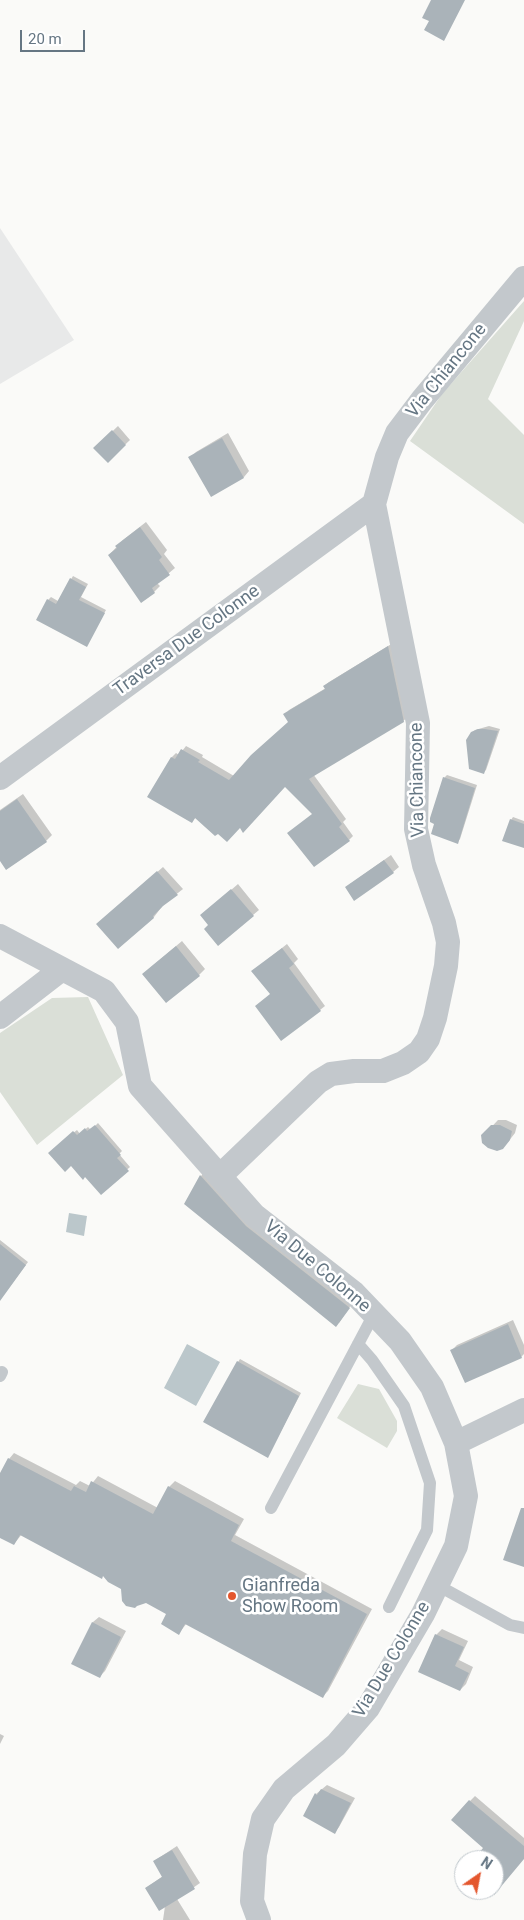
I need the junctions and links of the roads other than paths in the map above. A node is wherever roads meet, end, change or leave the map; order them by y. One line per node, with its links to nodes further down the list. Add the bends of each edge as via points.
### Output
1 (524, 278): 2 (street, Via Chiancone, via 397,433)
2 (374, 504): 3 (street, Traversa Due Colonne); 7 (street, Via Chiancone, via 418,722 416,829 448,942 435,1018 428,1039 419,1052 383,1071 332,1074 318,1082)
3 (0, 778)
4 (0, 936): 5 (street, Via Due Colonne)
5 (62, 968): 6 (street); 7 (street, Via Due Colonne, via 104,991 127,1022 140,1086)
6 (0, 1017)
7 (220, 1176): 8 (street, Via Due Colonne, via 254,1215 354,1293)
8 (374, 1314): 9 (lane); 11 (street, Via Due Colonne, via 400,1341 432,1387)
9 (358, 1344): 12 (lane); 14 (lane, via 404,1406 430,1483 427,1530)
10 (524, 1410): 11 (street)
11 (456, 1443): 13 (street, Via Due Colonne, via 466,1496 456,1546)
12 (271, 1508)
13 (437, 1585): 15 (lane, via 510,1625); 16 (street, Via Due Colonne, via 368,1708 336,1745 284,1789 263,1818 255,1854 252,1901)
14 (389, 1607)
15 (524, 1628)
16 (259, 1920)

